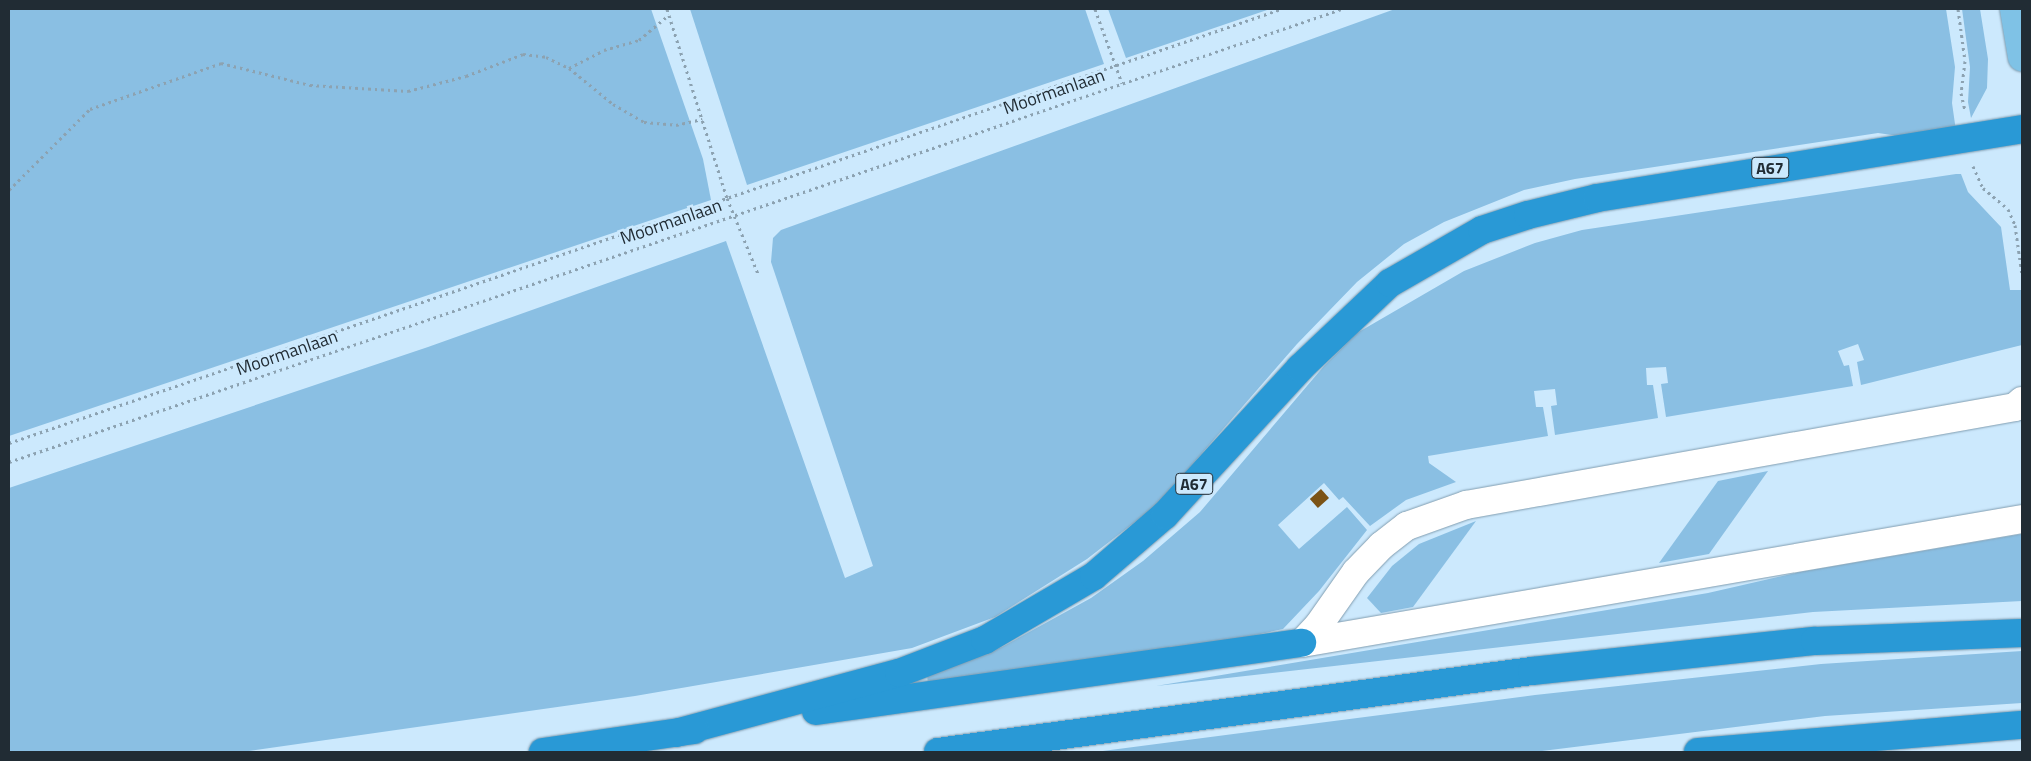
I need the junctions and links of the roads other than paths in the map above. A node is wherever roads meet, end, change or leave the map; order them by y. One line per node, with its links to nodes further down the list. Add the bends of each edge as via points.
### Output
1 (2014, 9): 2 (main road)
2 (2022, 57)
3 (2022, 129): 9 (highway, A67, via 1597,198 1482,230 1390,283 1300,368 1164,515 1094,576 985,640 899,673)
4 (2022, 401): 7 (lane, via 2015,407 1466,504 1407,526 1381,546 1356,572)
5 (2022, 519): 7 (lane, A67)
6 (2022, 633): 11 (highway, via 1815,641 1532,670)
7 (1302, 643): 9 (highway, A67, via 919,695)
8 (2022, 725): 12 (highway)
9 (676, 733): 10 (highway, A67)
10 (543, 752)
11 (938, 752)
12 (1698, 752)

